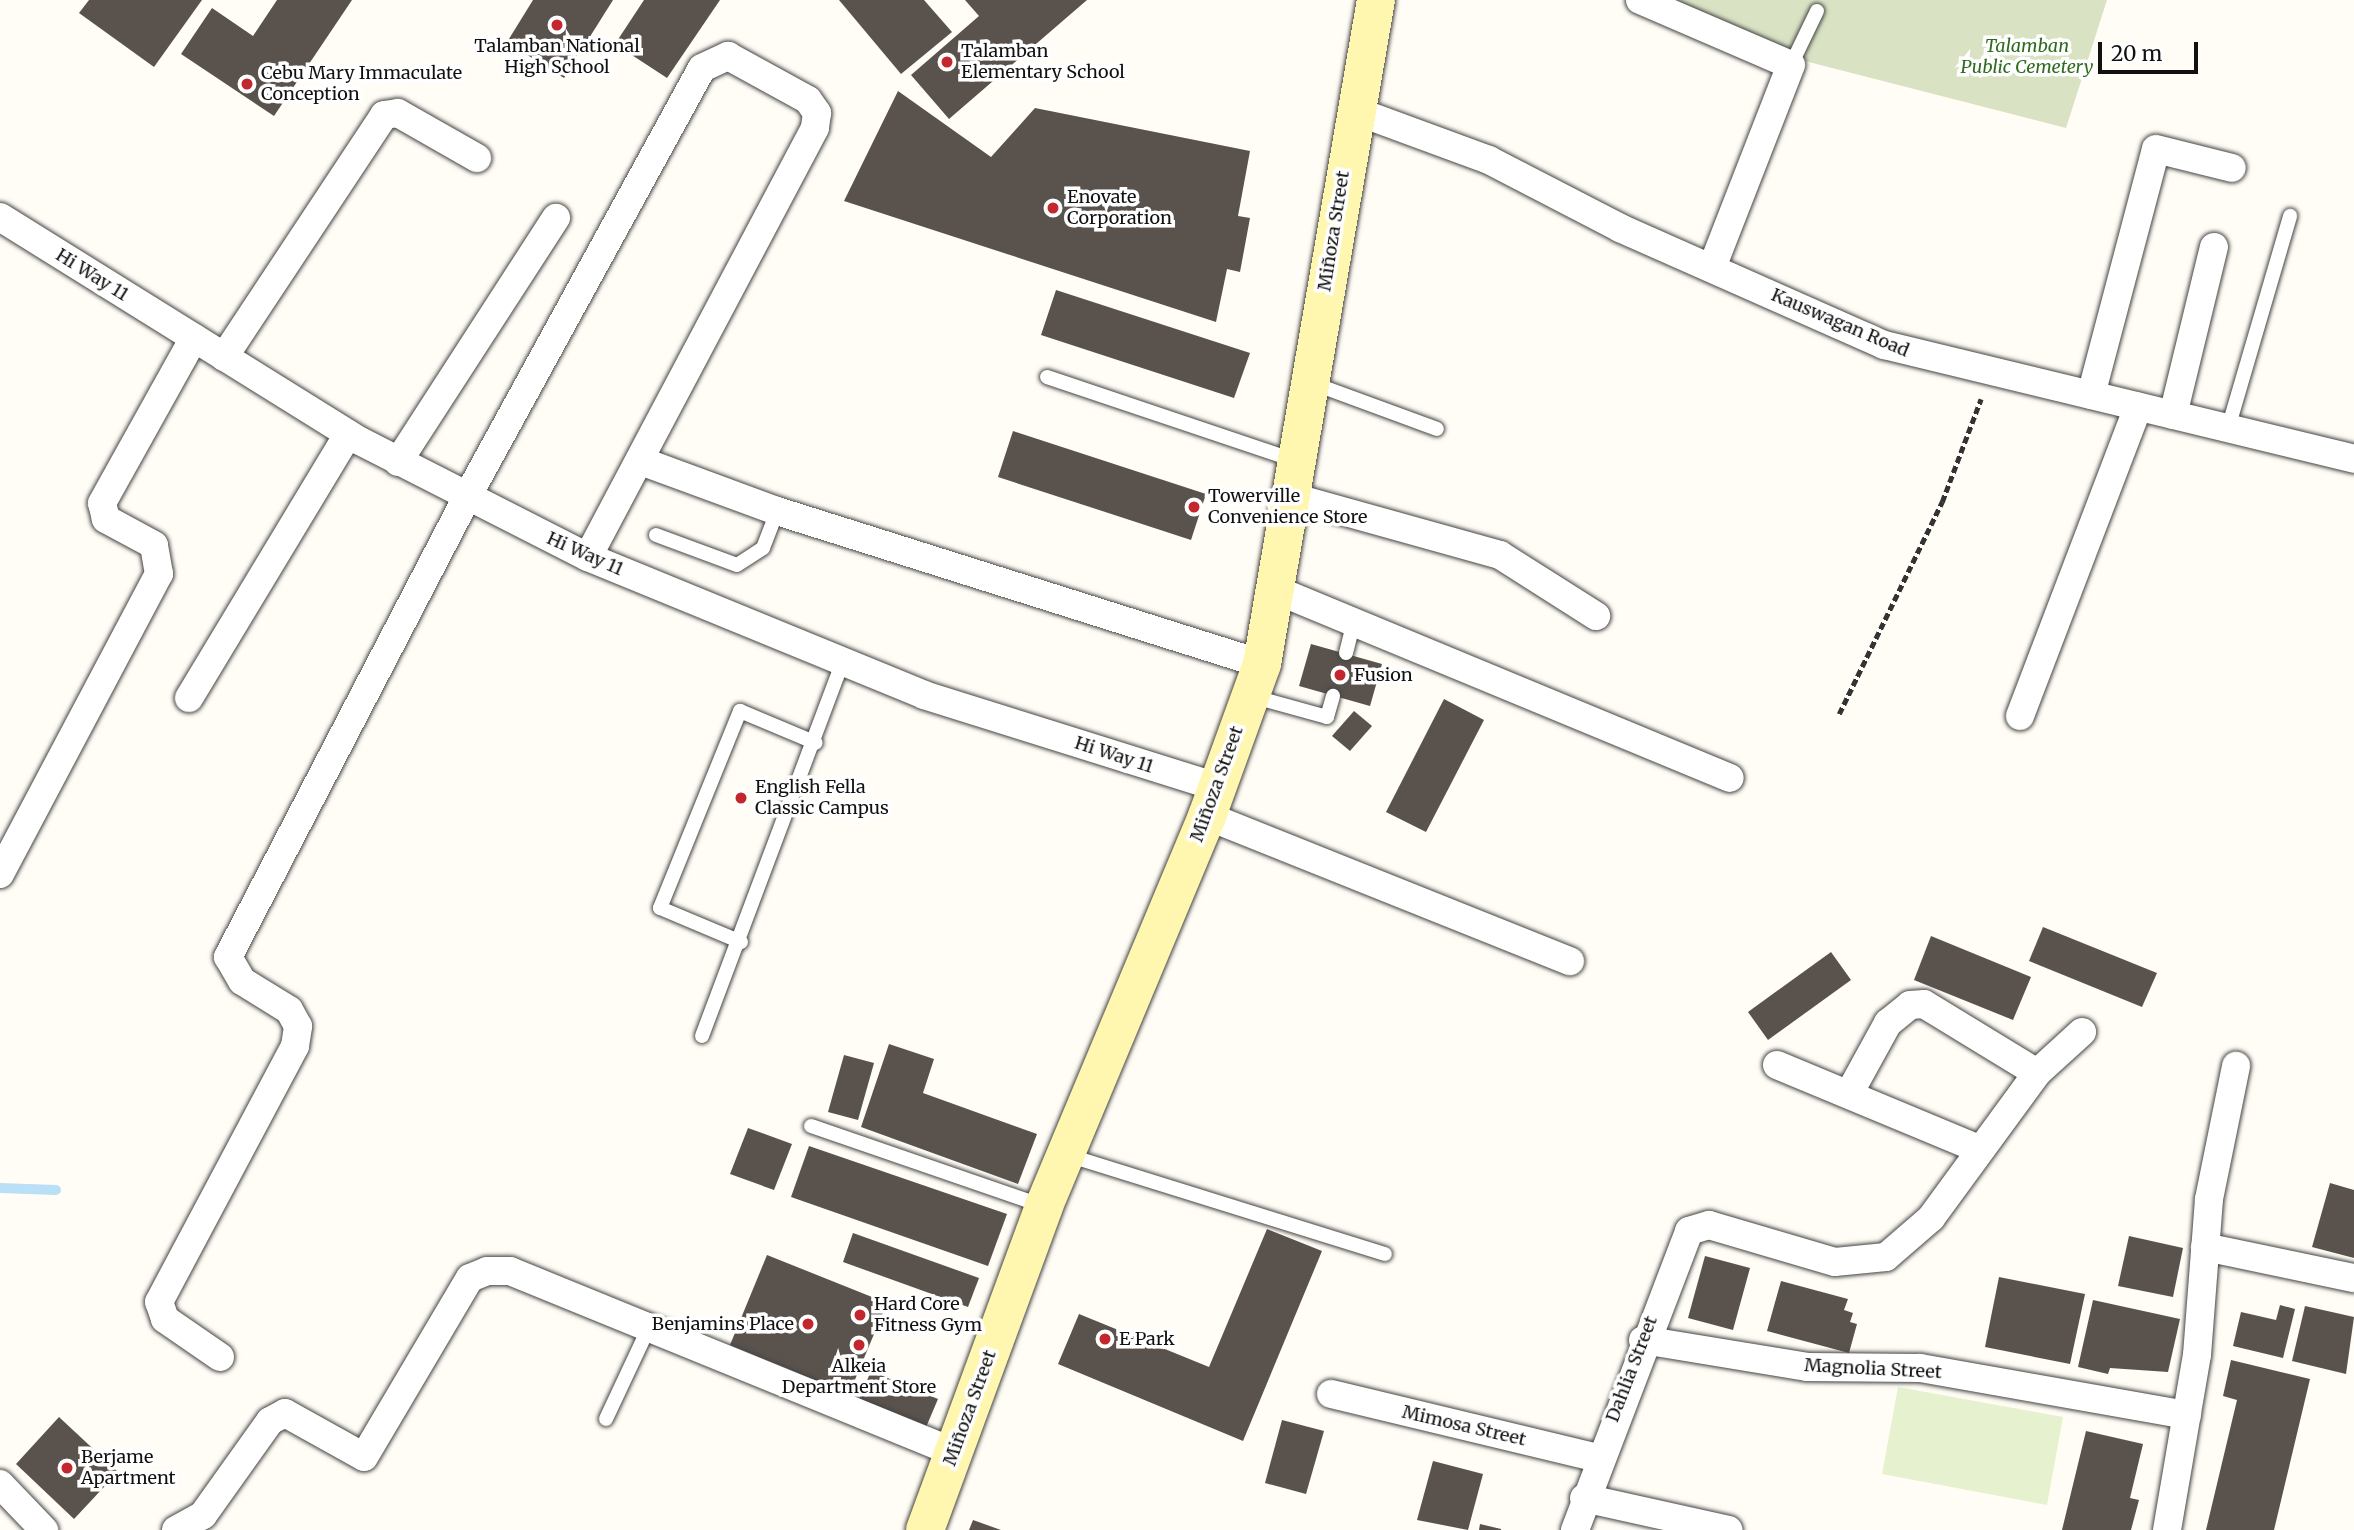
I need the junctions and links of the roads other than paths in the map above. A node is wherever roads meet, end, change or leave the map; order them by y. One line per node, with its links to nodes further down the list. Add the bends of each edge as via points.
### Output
1 (1376, 0): 5 (main road, Miñoza Street)
2 (1640, 0): 4 (street)
3 (1817, 11): 4 (lane)
4 (1791, 65): 12 (street)
5 (1353, 110): 12 (street, Kauswagan Road, via 1489,160); 16 (main road, Miñoza Street)
6 (477, 158): 14 (street, via 398,113 384,116)
7 (2232, 168): 17 (street, via 2156,149)
8 (2290, 216): 20 (lane)
9 (0, 217): 13 (street, Hi Way 11)
10 (556, 218): 25 (street)
11 (2214, 247): 19 (street)
12 (1712, 268): 17 (street, Kauswagan Road, via 1884,345)
13 (194, 338): 14 (street, Hi Way 11); 43 (street, via 102,503 106,519 154,544 159,573)
14 (225, 356): 22 (street, Hi Way 11)
15 (1047, 377): 26 (lane)
16 (1311, 383): 21 (lane); 26 (main road, Miñoza Street)
17 (2091, 395): 18 (street, Kauswagan Road)
18 (2138, 407): 19 (street, Kauswagan Road); 39 (street)
19 (2173, 415): 20 (street, Kauswagan Road)
20 (2229, 425): 23 (street, Kauswagan Road)
21 (1437, 429)
22 (348, 434): 25 (street, Hi Way 11); 38 (street)
23 (2354, 459)
24 (641, 461): 27 (street, via 815,128 817,113 808,100 728,56 702,68); 28 (street); 30 (street)
25 (398, 462): 27 (street, Hi Way 11)
26 (1295, 479): 31 (main road, Miñoza Street); 32 (street, via 1500,555)
27 (466, 499): 30 (street, Hi Way 11); 61 (street, via 228,957 242,981 289,1010 298,1026 295,1046 159,1303 165,1319)
28 (778, 511): 29 (lane, via 763,548 737,565); 36 (street)
29 (656, 535)
30 (588, 557): 35 (street, Hi Way 11)
31 (1276, 590): 33 (street); 36 (main road, Miñoza Street)
32 (1596, 616)
33 (1354, 621): 34 (lane); 41 (street)
34 (1346, 653)
35 (842, 664): 40 (lane); 42 (street, Hi Way 11)
36 (1256, 680): 37 (lane, via 1327,717); 42 (main road, Miñoza Street)
37 (1334, 696)
38 (188, 698)
39 (2020, 716)
40 (817, 743): 44 (lane); 44 (lane, via 740,711 660,908)
41 (1730, 778)
42 (1212, 802): 45 (street, Hi Way 11); 54 (main road, Miñoza Street)
43 (0, 874)
44 (741, 942): 47 (lane)
45 (1570, 961)
46 (2082, 1032): 50 (street)
47 (702, 1037)
48 (1777, 1065): 51 (street)
49 (2236, 1066): 56 (street)
50 (2037, 1073): 51 (street, via 1924,1004 1910,1005 1888,1023); 53 (street)
51 (1850, 1093): 53 (street)
52 (811, 1126): 55 (lane)
53 (1979, 1149): 60 (street, Dahlia Street, via 1921,1228 1869,1263 1835,1262 1709,1225 1696,1226 1684,1238)
54 (1066, 1154): 55 (main road, Miñoza Street); 57 (lane)
55 (1044, 1206): 65 (main road, Miñoza Street)
56 (2205, 1247): 58 (street); 63 (street)
57 (1385, 1254)
58 (2354, 1278)
59 (649, 1327): 64 (lane); 65 (street); 70 (street, via 510,1271 470,1278 364,1457 285,1413 270,1421 203,1515)
60 (1643, 1340): 63 (street, Magnolia Street, via 1807,1367 1920,1368); 66 (street, Dahlia Street)
61 (220, 1357)
62 (1331, 1394): 66 (street, Mimosa Street)
63 (2187, 1415): 74 (street)
64 (606, 1419)
65 (954, 1452): 71 (main road, Miñoza Street)
66 (1598, 1458): 68 (street, Dahlia Street)
67 (0, 1484): 69 (street)
68 (1584, 1498): 72 (street, Dahlia Street); 73 (street)
69 (44, 1530)
70 (176, 1530)
71 (925, 1530)
72 (1575, 1530)
73 (1728, 1530)
74 (2167, 1530)

